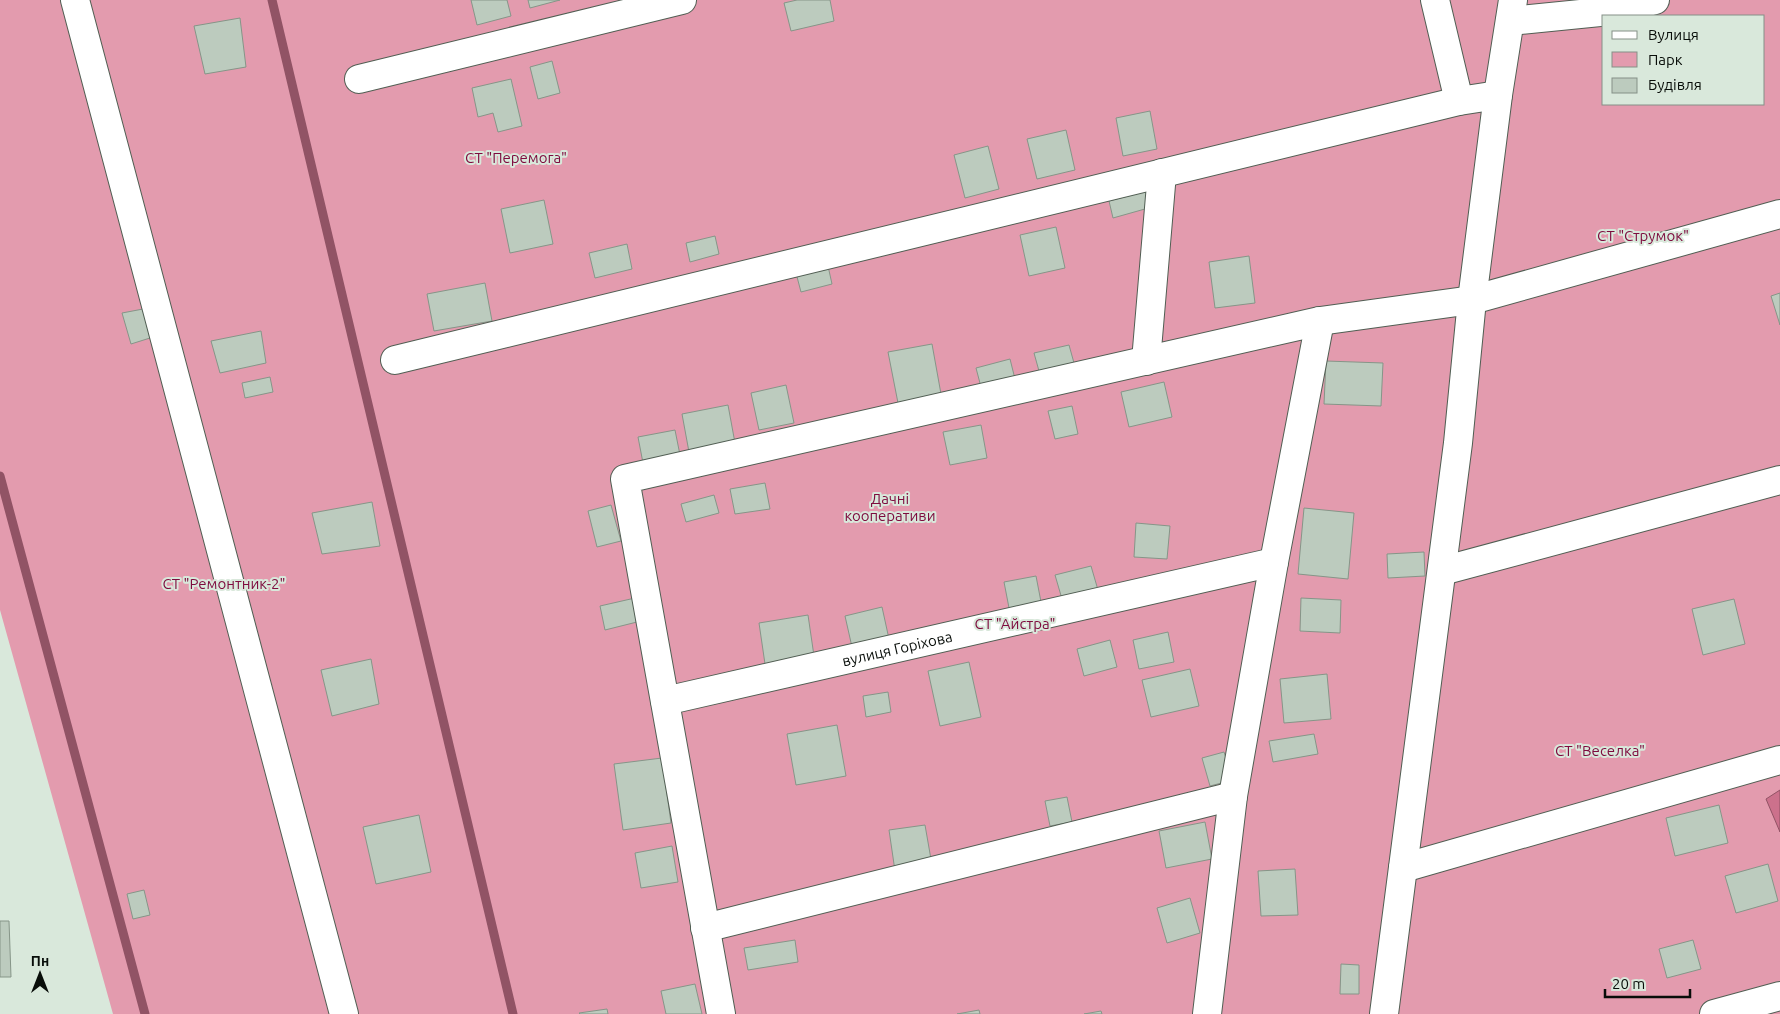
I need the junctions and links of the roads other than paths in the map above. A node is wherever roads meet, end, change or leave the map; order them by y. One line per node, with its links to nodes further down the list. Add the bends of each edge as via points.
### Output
1 (75, 0): 25 (street)
2 (682, 0): 7 (street)
3 (1435, 0): 9 (street)
4 (1655, 0): 5 (street)
5 (1621, 5): 6 (street)
6 (1511, 11): 8 (street)
7 (359, 79)
8 (1498, 95): 9 (street); 12 (street)
9 (1459, 102): 10 (street)
10 (1162, 173): 14 (street); 15 (street)
11 (1780, 214): 12 (street)
12 (1472, 300): 13 (street); 18 (street)
13 (1320, 320): 15 (street); 17 (street)
14 (395, 360)
15 (1146, 361): 19 (street, via 625,479)
16 (1780, 480): 18 (street)
17 (1274, 562): 19 (street, вулиця Горіхова); 21 (street)
18 (1442, 571): 22 (street)
19 (665, 701): 23 (street)
20 (1780, 760): 22 (street)
21 (1233, 796): 23 (street); 27 (street)
22 (1403, 868): 28 (street)
23 (705, 928): 26 (street)
24 (1780, 996): 29 (street)
25 (344, 1014)
26 (721, 1014)
27 (1207, 1014)
28 (1381, 1014)
29 (1714, 1014)

